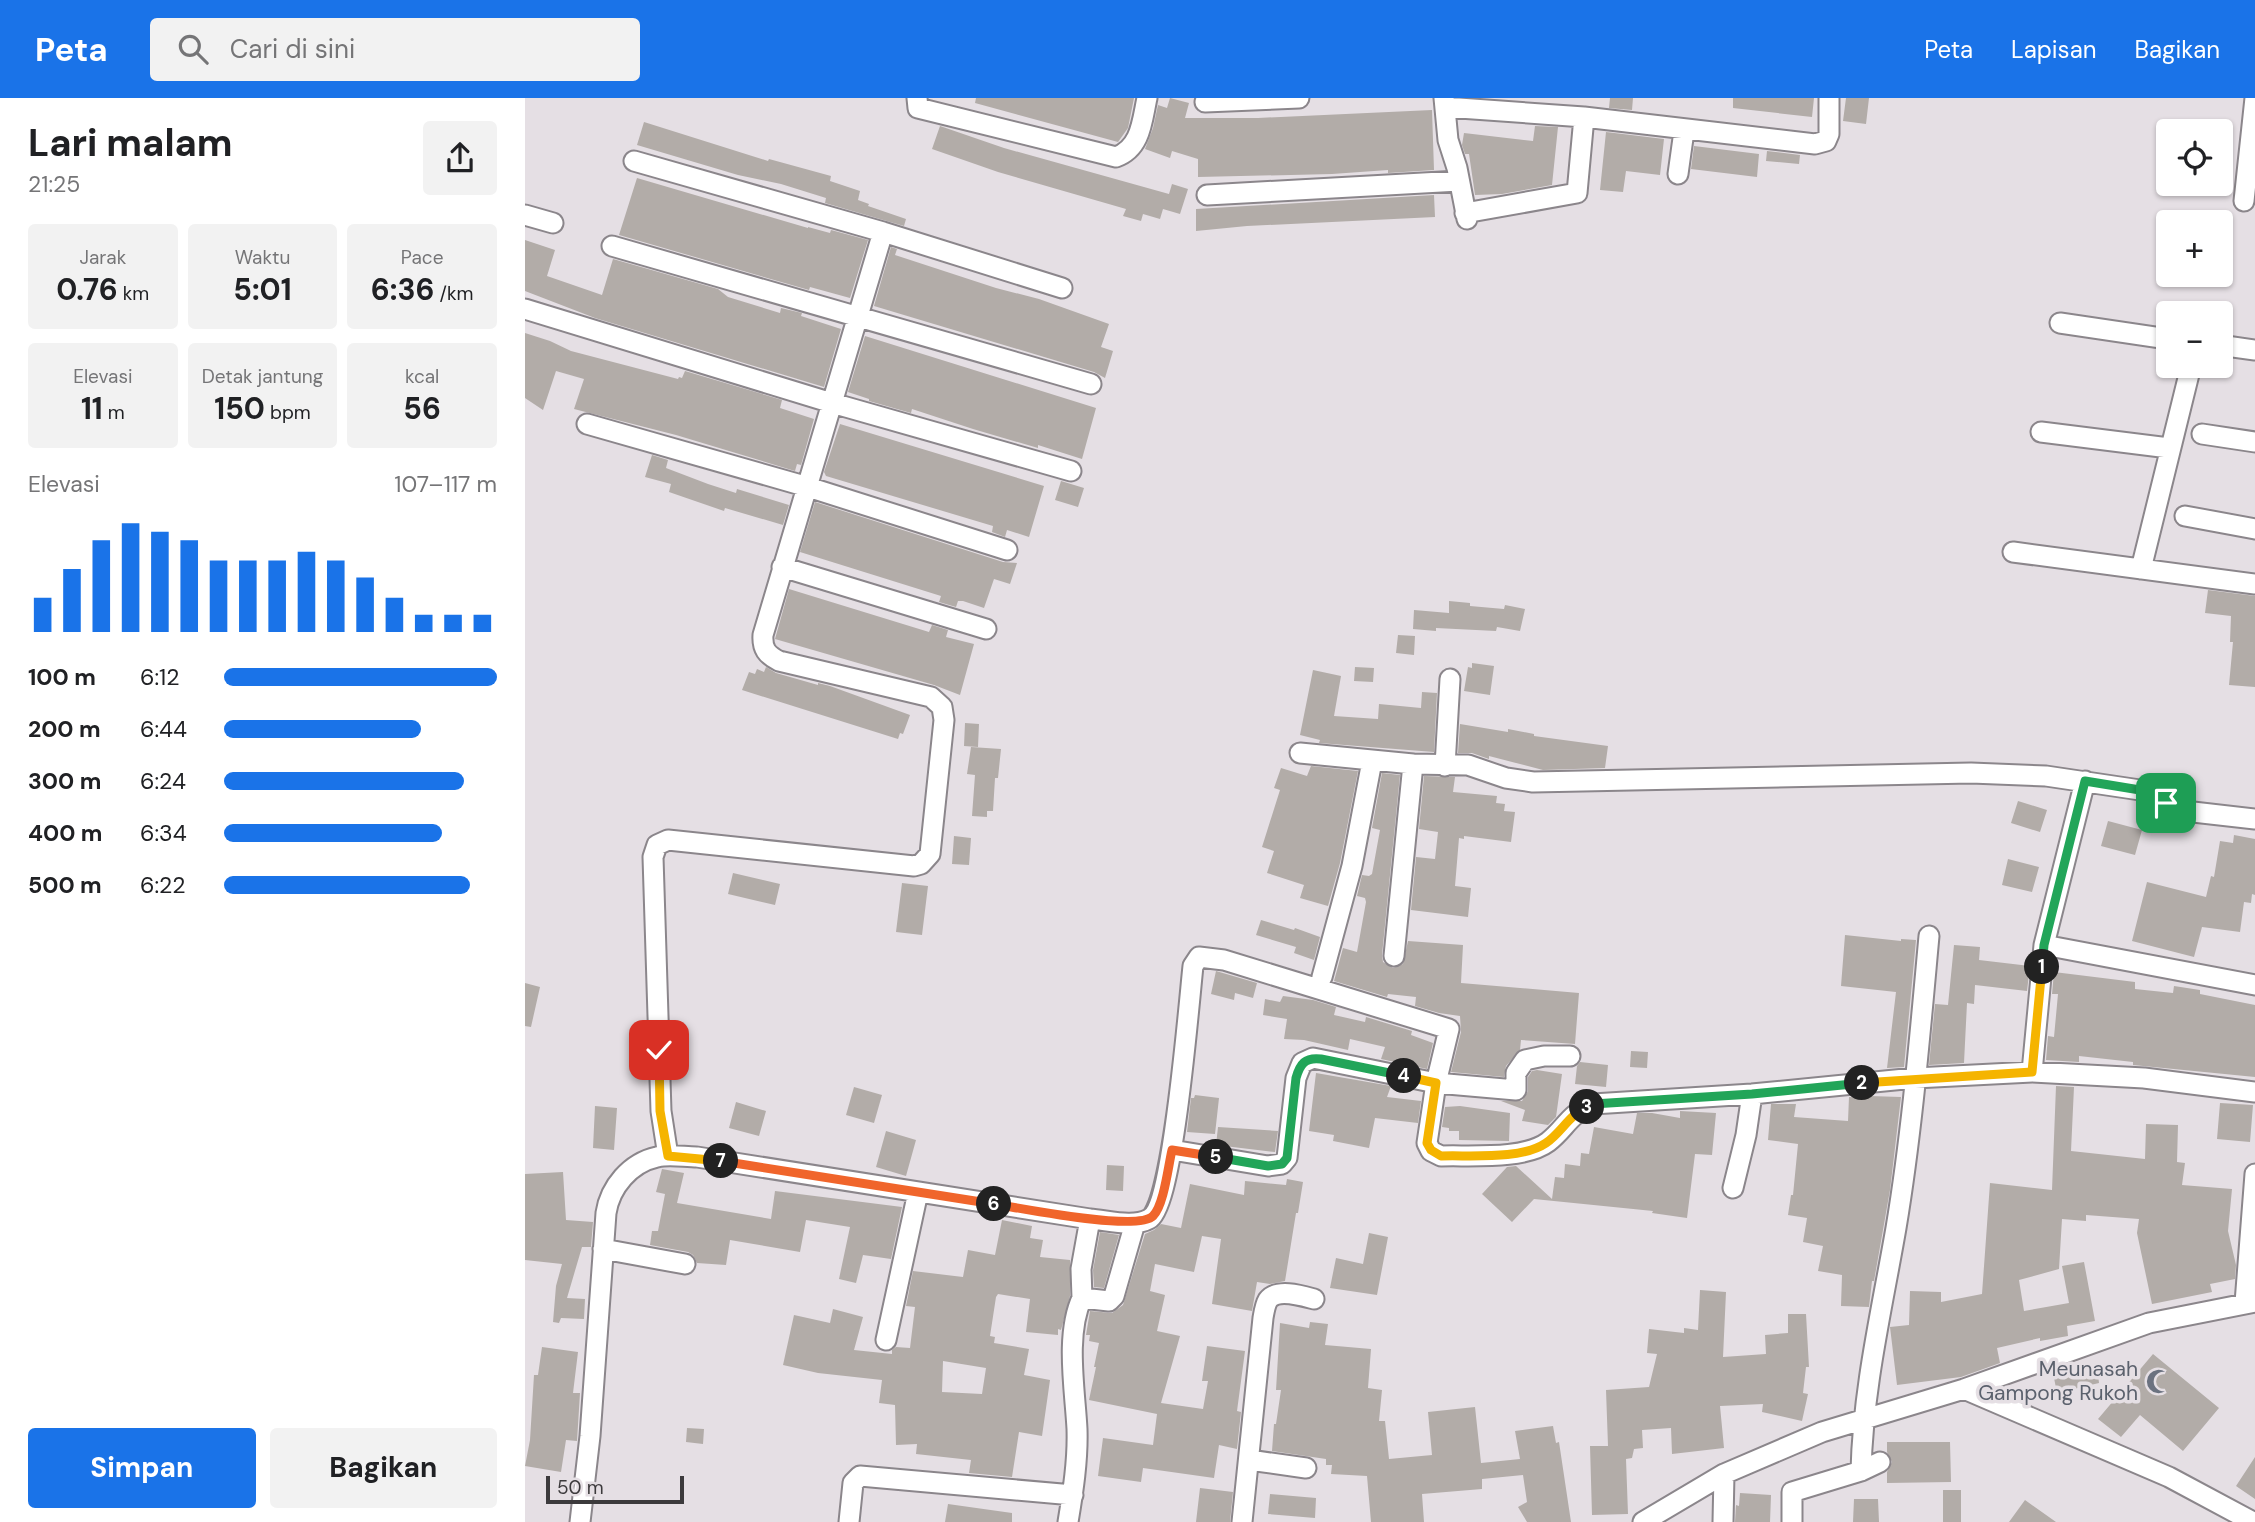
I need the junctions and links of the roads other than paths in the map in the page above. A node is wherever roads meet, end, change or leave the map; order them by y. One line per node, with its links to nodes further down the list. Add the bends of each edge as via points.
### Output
1 (917, 98): 2 (street, via 918,108 1116,157 1134,144)
2 (1147, 98)
3 (1299, 98): 6 (street)
4 (1829, 98): 9 (street, via 1827,149)
5 (2255, 100): 14 (street)
6 (1205, 102)
7 (1445, 103): 8 (street); 12 (street, via 1448,140)
8 (1584, 117): 9 (street); 12 (street, via 1577,192 1466,216)
9 (1684, 131): 11 (street)
10 (634, 161): 17 (street)
11 (1678, 174)
12 (1459, 181): 13 (street)
13 (1207, 195)
14 (2244, 201)
15 (525, 215): 16 (street)
16 (553, 223)
17 (883, 232): 19 (street); 21 (street)
18 (613, 246): 21 (street)
19 (1062, 288)
20 (525, 309): 28 (street)
21 (856, 318): 27 (street); 28 (street)
22 (2060, 323): 23 (street)
23 (2156, 336)
24 (2233, 347): 25 (street)
25 (2255, 349)
26 (2187, 378): 33 (street)
27 (1091, 384)
28 (832, 403): 34 (street); 35 (street)
29 (587, 424): 35 (street)
30 (2041, 432): 33 (street)
31 (2202, 434): 32 (street)
32 (2255, 442)
33 (2169, 448): 41 (street)
34 (1071, 471)
35 (808, 487): 38 (street); 40 (street)
36 (2185, 516): 37 (street)
37 (2255, 529)
38 (1007, 550)
39 (2013, 552): 41 (street)
40 (782, 567): 43 (street); 63 (street, via 763,635 771,657 931,697 942,707 930,854 914,866 668,840 657,845 653,857 660,1111)
41 (2141, 569): 42 (street)
42 (2255, 584)
43 (985, 629)
44 (1450, 679): 48 (street)
45 (1300, 754): 46 (street)
46 (1372, 761): 47 (street); 54 (street, via 1352,866)
47 (1413, 764): 48 (street); 53 (street)
48 (1445, 766): 49 (street, via 1468,765 1532,782 1971,773)
49 (2085, 781): 50 (street, via 2140,790 2193,812); 52 (street)
50 (2255, 819)
51 (1929, 936): 58 (street)
52 (2044, 945): 55 (street); 57 (street)
53 (1394, 956)
54 (1322, 977)
55 (2255, 985)
56 (1570, 1056): 59 (street, via 1525,1060 1516,1073 1516,1090)
57 (2032, 1072): 58 (street); 60 (street, via 2144,1078)
58 (1915, 1078): 61 (street); 76 (street, via 1896,1228)
59 (1436, 1083): 61 (street, via 1427,1143 1441,1156 1518,1153 1538,1147 1578,1111 1593,1104); 62 (street, via 1313,1058 1302,1063 1296,1078 1287,1158 1282,1164 1268,1166); 62 (street, via 1449,1029 1224,960 1199,957 1193,966)
60 (2255, 1092)
61 (1752, 1094): 65 (street)
62 (1172, 1150): 68 (street, via 1158,1209 1149,1219)
63 (668, 1156): 66 (street); 69 (street, via 642,1163 621,1179 607,1204)
64 (2255, 1174): 73 (street)
65 (1733, 1188)
66 (918, 1192): 67 (street); 74 (street)
67 (1090, 1219): 68 (street); 71 (street, via 1081,1269)
68 (1135, 1223): 71 (street, via 1114,1296 1109,1301)
69 (603, 1249): 70 (street); 83 (street)
70 (685, 1264)
71 (1082, 1298): 82 (street, via 1074,1346 1077,1431)
72 (1314, 1299): 77 (street, via 1282,1294 1267,1301)
73 (2250, 1302): 75 (street, via 2149,1322)
74 (886, 1340)
75 (1964, 1390): 76 (street); 90 (street, via 2169,1477)
76 (1863, 1421): 80 (street); 81 (street, via 1822,1432)
77 (1249, 1460): 79 (street); 86 (street)
78 (1880, 1462): 80 (street)
79 (1306, 1468)
80 (1861, 1471): 89 (street, via 1792,1492)
81 (1724, 1474): 87 (street); 88 (street)
82 (1073, 1495): 84 (street, via 860,1476 853,1483); 85 (street)
83 (580, 1522)
84 (849, 1522)
85 (1068, 1522)
86 (1242, 1522)
87 (1643, 1522)
88 (1723, 1522)
89 (1792, 1522)
90 (2253, 1522)

